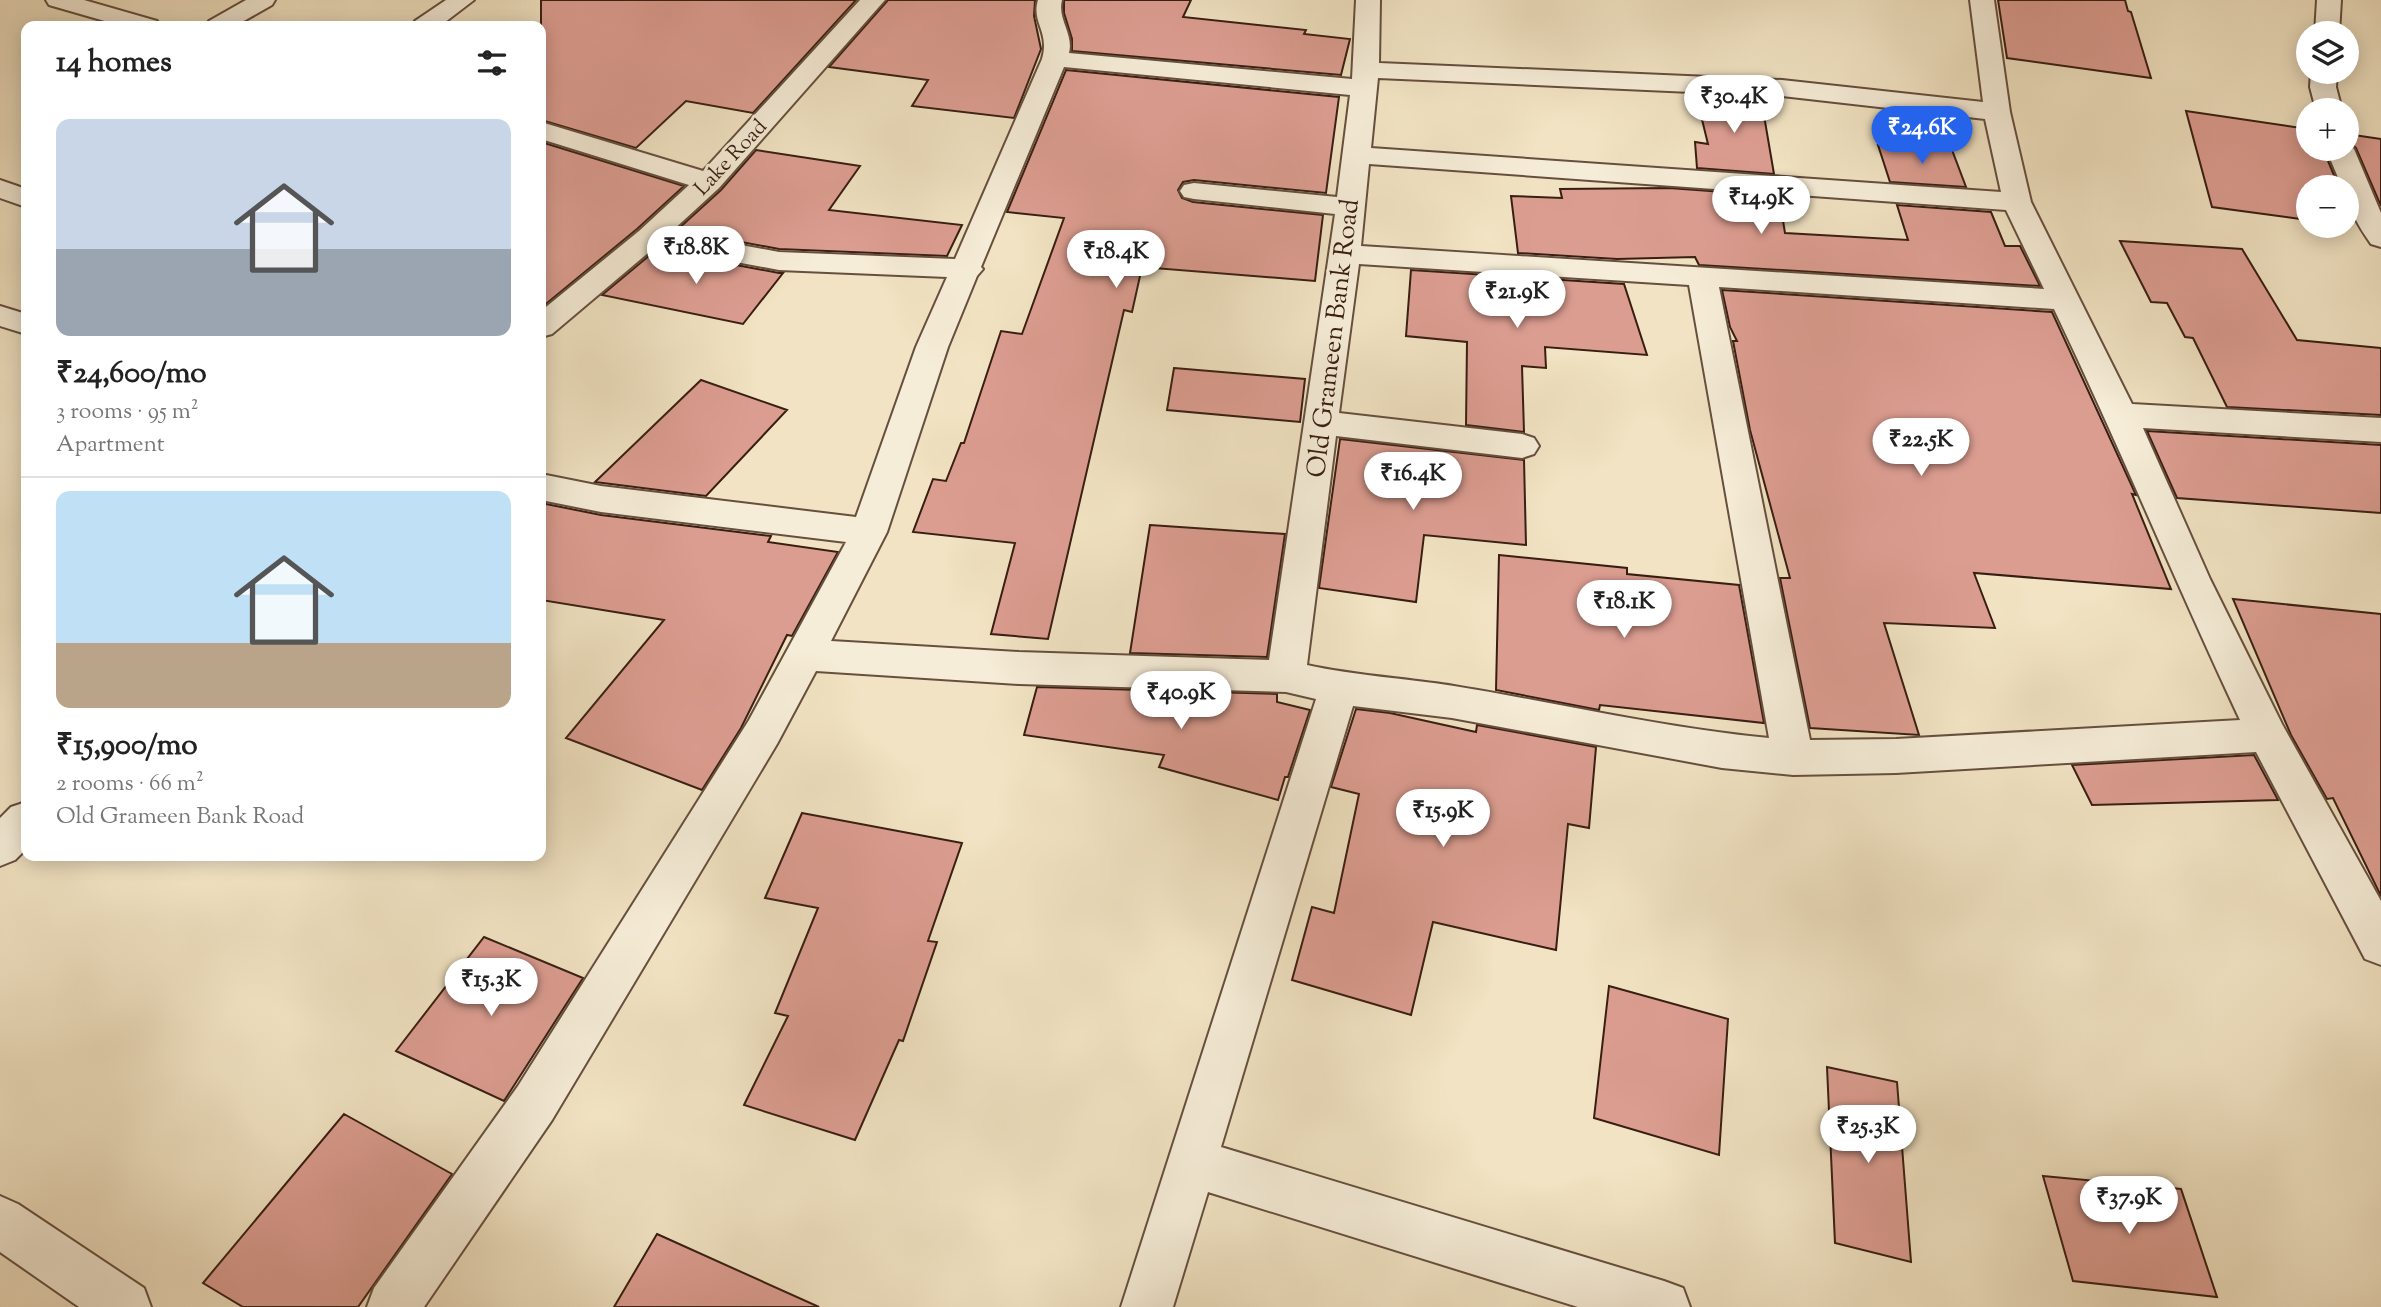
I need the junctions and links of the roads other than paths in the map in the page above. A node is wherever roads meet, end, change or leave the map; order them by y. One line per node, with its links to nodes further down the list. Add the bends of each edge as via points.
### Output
1 (58, 0): 9 (street)
2 (264, 0): 10 (street)
3 (462, 0): 11 (street)
4 (873, 0): 19 (street, Lake Road)
5 (1050, 0): 13 (street, via 1046,11 1059,43)
6 (1368, 0): 14 (street, Old Grameen Bank Road)
7 (1982, 0): 15 (street)
8 (2329, 0): 12 (street)
9 (131, 21)
10 (227, 21)
11 (431, 21)
12 (2328, 21)
13 (1055, 59): 14 (street); 28 (street)
14 (1364, 79): 15 (street, via 1782,88); 17 (street, Old Grameen Bank Road)
15 (1997, 112): 23 (street)
16 (546, 132): 19 (street)
17 (1355, 155): 23 (street); 24 (street, Old Grameen Bank Road)
18 (2345, 161): 26 (street)
19 (709, 182): 25 (street, Lake Road)
20 (0, 188): 22 (street)
21 (1194, 191): 24 (street)
22 (21, 197)
23 (2017, 202): 30 (street)
24 (1349, 207): 27 (street, Old Grameen Bank Road)
25 (649, 237): 28 (street, via 779,261); 33 (street, Lake Road)
26 (2381, 238)
27 (1345, 254): 29 (street); 35 (street, Old Grameen Bank Road)
28 (968, 269): 39 (street, via 932,347)
29 (1702, 276): 30 (street); 44 (street)
30 (2067, 300): 34 (street)
31 (0, 316): 32 (street)
32 (21, 322)
33 (546, 323)
34 (2121, 415): 36 (street); 43 (street)
35 (1321, 423): 37 (street); 41 (street, Old Grameen Bank Road)
36 (2381, 430)
37 (1522, 446)
38 (546, 488): 39 (street)
39 (869, 532): 40 (street)
40 (805, 655): 41 (street, via 1019,668); 51 (street, via 763,732 535,1103)
41 (1286, 676): 42 (street)
42 (1339, 688): 44 (street, via 1452,702 1722,751); 48 (street)
43 (2267, 735): 44 (street); 47 (street)
44 (1793, 758)
45 (21, 825): 46 (street)
46 (0, 847)
47 (2381, 944)
48 (1193, 1163): 52 (street); 53 (street)
49 (0, 1222): 50 (street)
50 (125, 1307)
51 (393, 1307)
52 (1147, 1307)
53 (1664, 1307)

